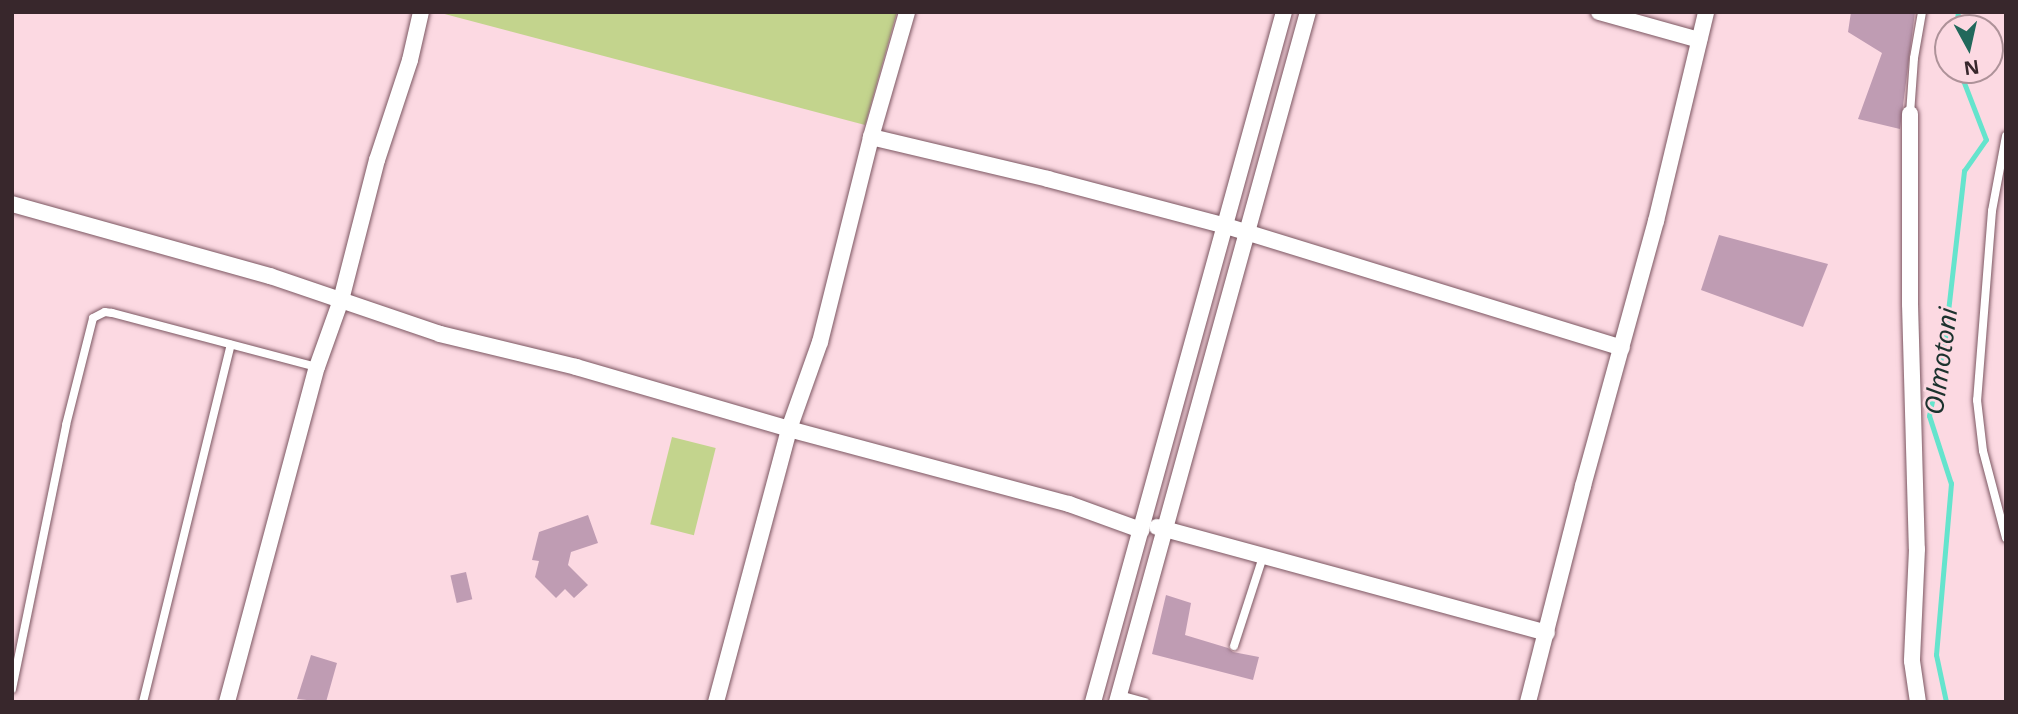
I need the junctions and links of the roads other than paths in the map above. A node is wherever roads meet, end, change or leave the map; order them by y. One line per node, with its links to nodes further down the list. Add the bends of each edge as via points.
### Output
1 (422, 12): 15 (street)
2 (907, 12): 11 (street)
3 (1284, 12): 13 (street)
4 (1308, 12): 14 (street)
5 (1599, 12): 8 (street)
6 (1706, 12): 8 (street)
7 (1922, 12): 9 (lane)
8 (1699, 40): 17 (street)
9 (1910, 114): 34 (street, via 1917,549 1912,661)
10 (2006, 136): 22 (lane, via 1992,211 1977,400 1983,451)
11 (871, 137): 13 (street); 19 (street, via 820,342)
12 (12, 204): 15 (street)
13 (1226, 226): 14 (street); 20 (street)
14 (1248, 233): 17 (street); 21 (street)
15 (341, 300): 18 (street); 19 (street, via 440,334 576,367)
16 (231, 345): 18 (lane); 26 (lane, via 105,312 93,318 66,425); 28 (lane)
17 (1622, 348): 24 (street)
18 (317, 367): 29 (street)
19 (789, 429): 20 (street, via 1069,503); 30 (street)
20 (1142, 527): 21 (street); 31 (street)
21 (1165, 530): 23 (street); 27 (street)
22 (2006, 538)
23 (1263, 557): 24 (street); 25 (lane)
24 (1547, 633): 33 (street)
25 (1234, 646)
26 (12, 689)
27 (1118, 698): 32 (lane)
28 (143, 702)
29 (227, 702)
30 (716, 702)
31 (1093, 702)
32 (1145, 702)
33 (1528, 702)
34 (1918, 702)

